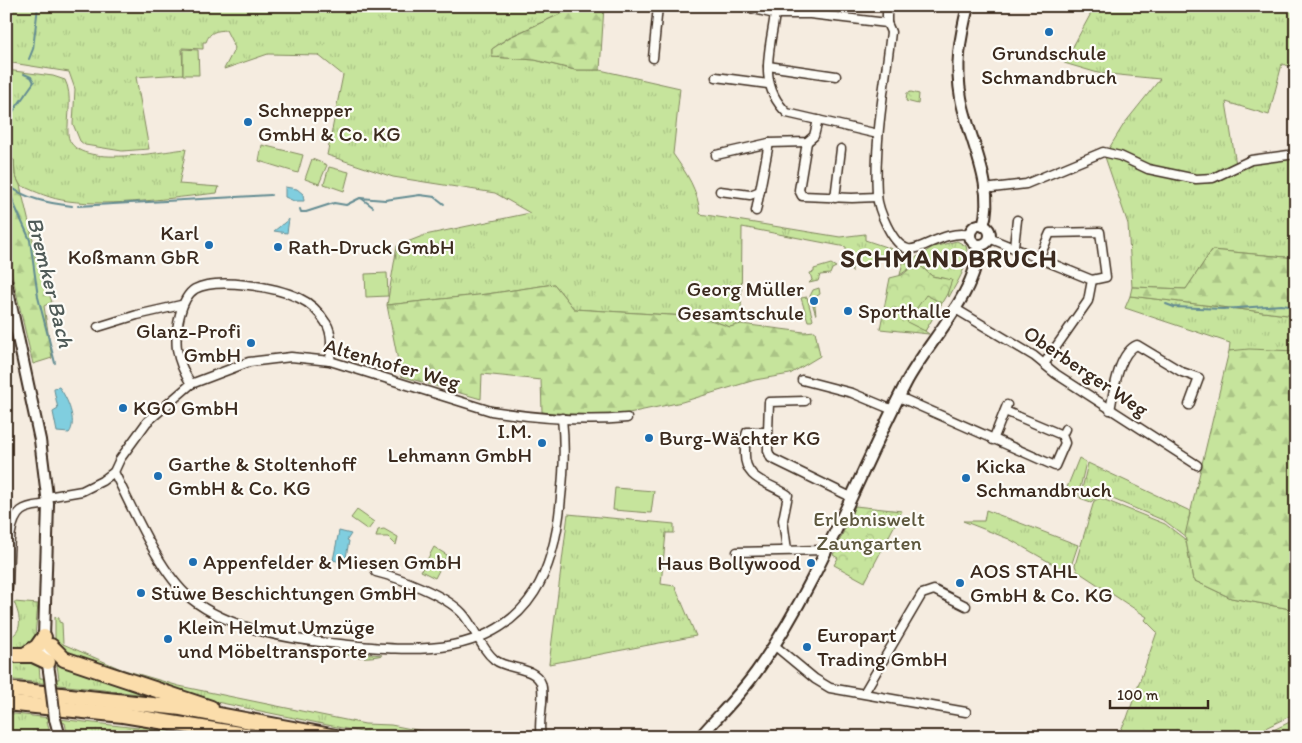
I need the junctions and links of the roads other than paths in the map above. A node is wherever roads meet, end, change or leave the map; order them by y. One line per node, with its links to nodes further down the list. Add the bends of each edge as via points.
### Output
1 (658, 6): 8 (street)
2 (887, 6): 7 (street)
3 (968, 6): 20 (street, via 958,48 958,82)
4 (739, 7): 6 (street)
5 (811, 10): 6 (street); 7 (street)
6 (775, 14): 9 (street)
7 (887, 22): 14 (street, via 891,32)
8 (653, 58)
9 (768, 66): 10 (street); 12 (street)
10 (836, 76)
11 (716, 77): 12 (street)
12 (768, 84): 13 (street, via 778,104 787,113)
13 (818, 120): 14 (street); 15 (street, via 814,136)
14 (878, 134): 23 (street)
15 (807, 142): 16 (street); 24 (street, via 799,190 802,196)
16 (769, 143): 19 (street); 22 (street)
17 (841, 149): 24 (street)
18 (1296, 154): 20 (street, via 1251,160 1213,178 1196,179 1148,169 1103,152 1026,184)
19 (716, 155)
20 (984, 189): 27 (street, via 986,212)
21 (720, 191): 22 (street, via 750,196)
22 (760, 191): 25 (street)
23 (877, 196): 24 (street); 28 (street, via 890,231 906,248 915,249 944,236)
24 (835, 198)
25 (756, 211)
26 (1017, 220): 31 (street)
27 (982, 226): 28 (street, via 973,228); 29 (street, via 989,232)
28 (970, 235): 30 (street, via 972,242)
29 (989, 238): 30 (street, via 985,244); 31 (street)
30 (978, 245): 36 (street, via 973,274)
31 (1014, 246): 32 (street)
32 (1039, 258): 33 (street); 33 (street, via 1050,233 1100,232 1106,277)
33 (1092, 280): 39 (street, via 1088,301)
34 (6, 282): 54 (street, via 40,440)
35 (181, 305): 37 (street); 38 (street, via 190,292 207,285 239,285 285,292 312,307 326,324 331,339); 41 (street, via 176,346)
36 (954, 308): 39 (street, Oberberger Weg); 42 (street)
37 (98, 328)
38 (330, 361): 41 (street, Altenhofer Weg, via 290,357 249,362); 47 (street, Altenhofer Weg, via 491,411)
39 (1044, 364): 46 (street, Oberberger Weg)
40 (802, 380): 45 (street, via 852,393)
41 (190, 384): 52 (street, Altenhofer Weg, via 147,422)
42 (899, 397): 45 (street); 50 (street)
43 (805, 401): 49 (street, via 769,402)
44 (1189, 405): 46 (street, via 1199,378 1137,346 1131,348 1119,369)
45 (893, 410): 53 (street)
46 (1110, 410): 51 (street, Oberberger Weg)
47 (562, 418): 48 (street, Altenhofer Weg); 61 (street, via 564,467 560,514 548,568 536,593 516,615)
48 (627, 418)
49 (768, 432): 53 (street, via 768,451 772,458); 55 (street, via 747,432 744,461 756,478 788,494 783,520)
50 (993, 440): 50 (street, via 1055,466 1065,443 1064,432 1006,408)
51 (1197, 466)
52 (114, 472): 54 (street, Altenhofer Weg, via 82,492); 61 (street, via 174,581 194,600 223,617 287,636 374,648 452,645)
53 (852, 497): 56 (street)
54 (48, 500): 59 (street, Altenhofer Weg, via 24,510 13,523 10,584); 62 (street)
55 (787, 550): 56 (street); 57 (street)
56 (826, 550): 63 (street)
57 (737, 552)
58 (376, 572): 61 (street, via 392,576 453,605)
59 (6, 600)
60 (966, 606): 69 (street, via 934,590 922,594)
61 (478, 638): 76 (street, via 498,662 529,672 540,682)
62 (47, 642): 64 (highway); 66 (highway); 67 (street)
63 (774, 645): 69 (street, via 822,684); 77 (street, via 745,687)
64 (26, 654): 65 (highway); 67 (highway, via 38,656)
65 (6, 655)
66 (64, 659): 67 (highway, via 53,661); 72 (highway, via 206,704)
67 (49, 668): 73 (street, bridge)
68 (6, 689): 72 (highway, via 122,700)
69 (864, 693): 71 (street)
70 (6, 703): 74 (highway, via 123,716)
71 (966, 712)
72 (222, 715): 75 (highway)
73 (60, 737)
74 (258, 737)
75 (336, 737)
76 (541, 737)
77 (700, 737)

